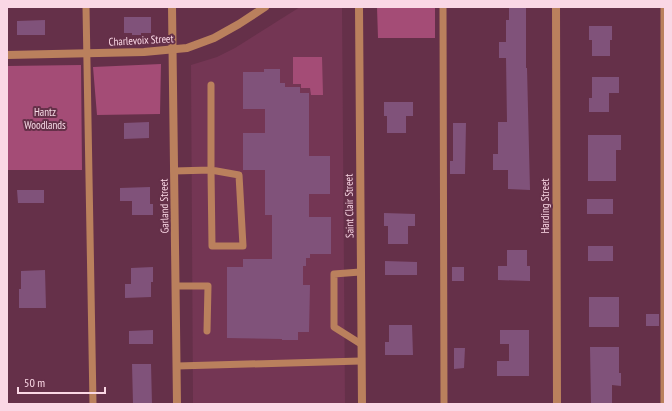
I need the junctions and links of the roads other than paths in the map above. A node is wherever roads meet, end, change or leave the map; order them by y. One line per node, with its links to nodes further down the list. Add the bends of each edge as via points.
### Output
1 (86, 7): 9 (lane)
2 (172, 7): 8 (street, Garland Street)
3 (265, 7): 8 (street, Charlevoix Street, via 214,38 187,48)
4 (359, 7): 14 (street, Saint Clair Street)
5 (443, 7): 23 (lane)
6 (556, 7): 24 (street, Harding Street)
7 (664, 7): 25 (lane)
8 (172, 49): 9 (street, Charlevoix Street); 13 (street, Garland Street)
9 (86, 53): 10 (street, Charlevoix Street); 20 (lane)
10 (7, 55)
11 (211, 85): 12 (lane)
12 (211, 170): 12 (lane, via 212,246 242,246 239,175); 13 (lane)
13 (174, 171): 15 (street, Garland Street)
14 (360, 272): 17 (street, Saint Clair Street); 17 (lane, via 334,274 334,327)
15 (176, 286): 16 (lane, via 208,286); 19 (street, Garland Street)
16 (207, 331)
17 (361, 344): 18 (street, Saint Clair Street)
18 (361, 361): 19 (lane); 22 (street, Saint Clair Street)
19 (177, 366): 21 (street, Garland Street)
20 (93, 404)
21 (177, 404)
22 (362, 404)
23 (444, 404)
24 (557, 404)
25 (664, 404)

